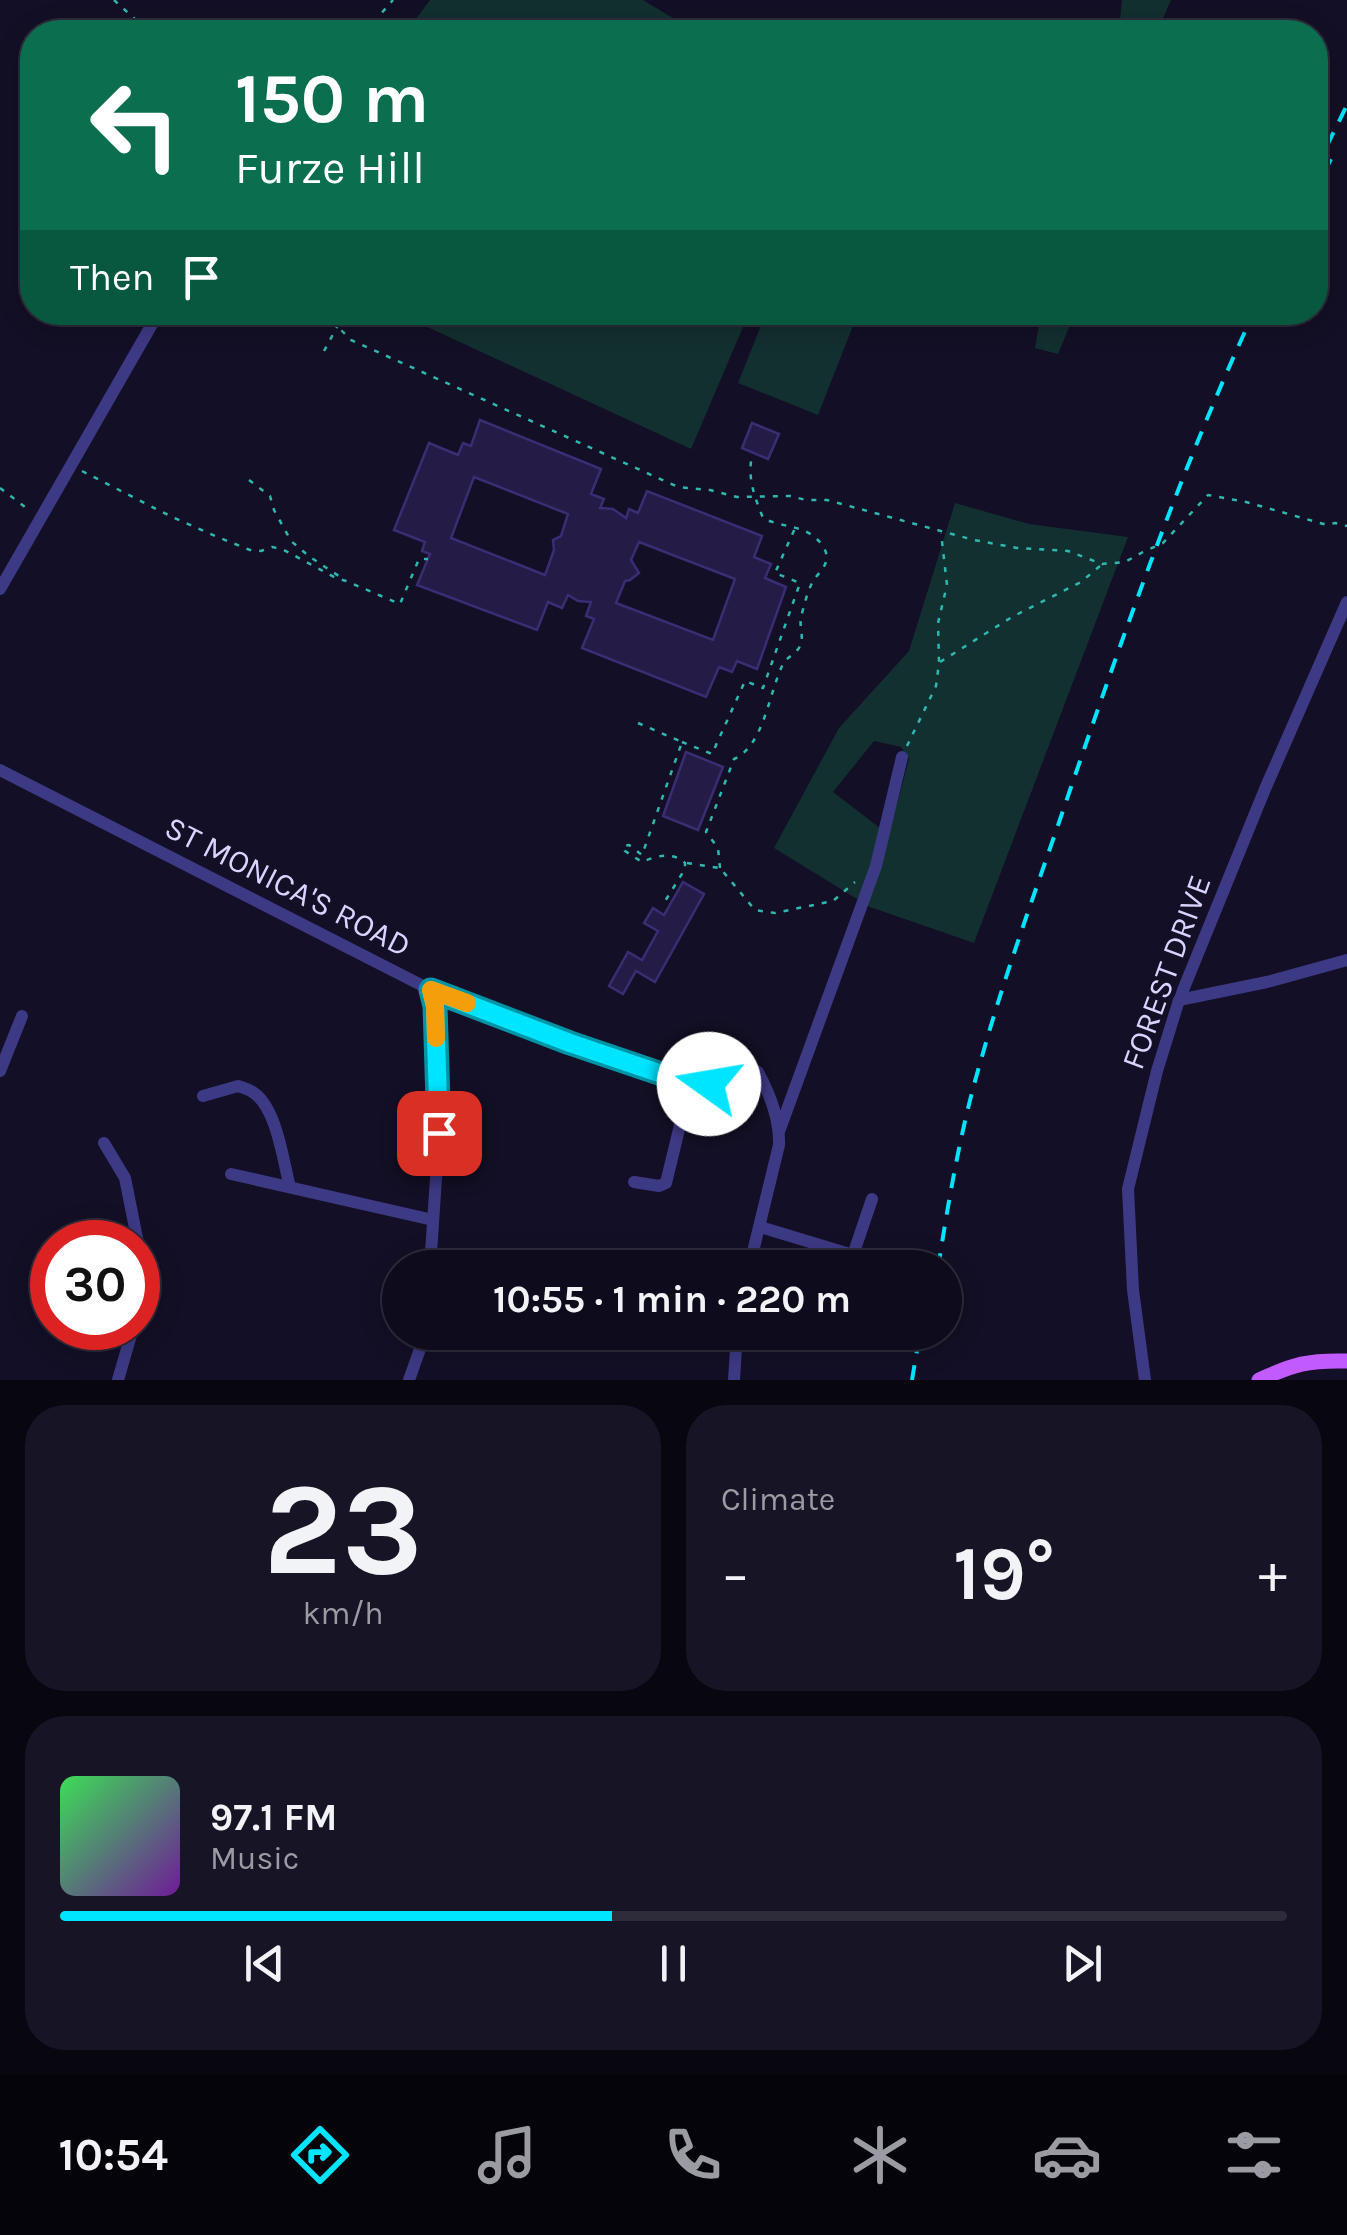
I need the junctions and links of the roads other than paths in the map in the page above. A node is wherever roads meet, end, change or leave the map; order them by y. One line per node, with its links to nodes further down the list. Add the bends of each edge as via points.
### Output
1 (152, 325): 2 (street)
2 (0, 589)
3 (1347, 602): 8 (street, FOREST DRIVE)
4 (902, 757): 13 (street, via 876,866)
5 (0, 770): 7 (street, ST MONICA'S ROAD)
6 (1347, 960): 8 (street)
7 (431, 990): 11 (street, ST MONICA'S ROAD); 20 (street, via 439,1133)
8 (1178, 1000): 33 (street, FOREST DRIVE, via 1128,1188)
9 (22, 1016): 10 (street)
10 (0, 1071)
11 (690, 1084): 13 (street, via 709,1084 737,1067 758,1072); 16 (street, via 666,1182)
12 (203, 1096): 17 (street, via 238,1086 255,1093 274,1125)
13 (780, 1130): 21 (street)
14 (104, 1143): 19 (street, via 125,1178)
15 (231, 1174): 17 (street)
16 (634, 1182)
17 (290, 1187): 20 (street)
18 (872, 1199): 25 (street)
19 (133, 1220)
20 (433, 1220): 22 (street)
21 (760, 1227): 23 (street); 24 (street)
22 (431, 1250)
23 (754, 1250)
24 (822, 1250)
25 (856, 1250)
26 (127, 1350): 30 (street)
27 (420, 1350): 31 (street)
28 (735, 1350): 32 (street)
29 (1347, 1361): 34 (main road, via 1314,1360)
30 (118, 1380)
31 (409, 1380)
32 (734, 1380)
33 (1144, 1380)
34 (1259, 1380)

